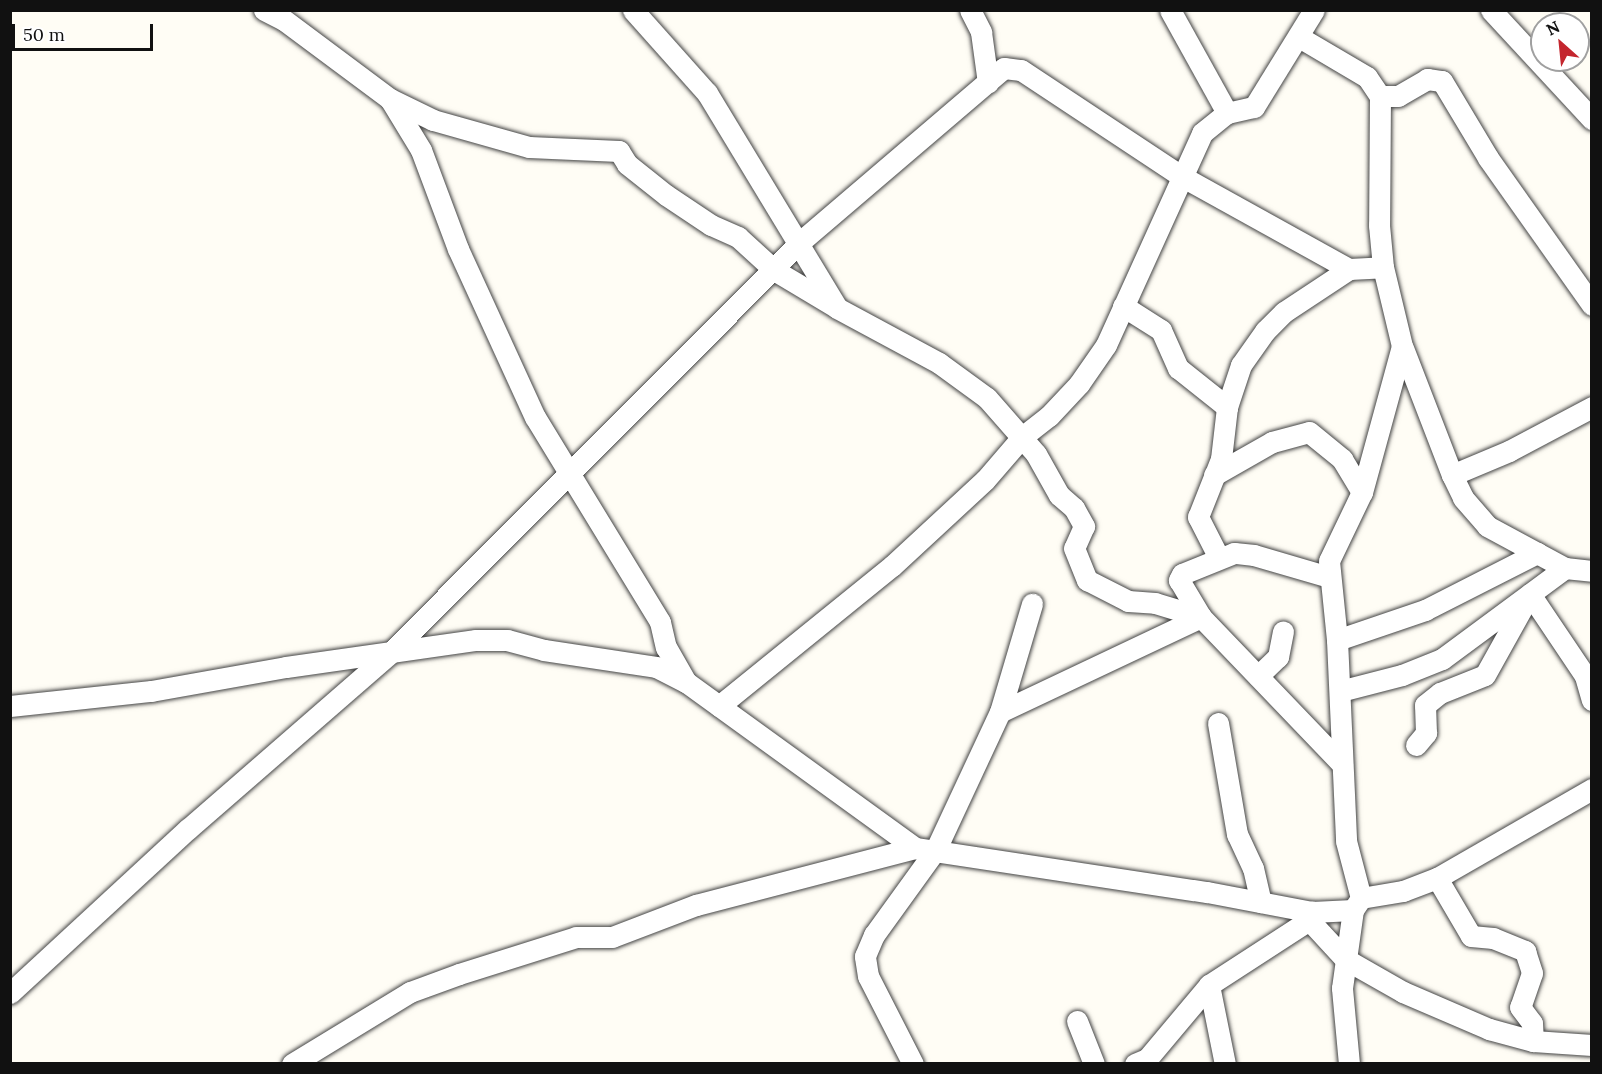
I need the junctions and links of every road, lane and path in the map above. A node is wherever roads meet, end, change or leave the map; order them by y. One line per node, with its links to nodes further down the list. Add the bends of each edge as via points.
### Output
1 (264, 10): 10 (street, via 284,20)
2 (633, 10): 14 (street, via 706,93 752,172)
3 (970, 10): 8 (street, via 981,32)
4 (1170, 10): 11 (street)
5 (1314, 10): 7 (street)
6 (1491, 10): 12 (street)
7 (1299, 37): 9 (street, via 1367,77); 11 (street, via 1254,107)
8 (988, 83): 13 (street, via 1004,68 1022,70); 14 (street)
9 (1380, 96): 15 (street, via 1379,225); 18 (street, via 1398,96 1427,79 1442,81 1488,158)
10 (390, 99): 17 (street, via 433,120 518,144 574,152 619,151 627,164 666,195 711,225 738,237); 25 (street, via 421,150 458,249 508,362)
11 (1227, 113): 13 (street, via 1202,133)
12 (1592, 118)
13 (1181, 176): 16 (street); 19 (street)
14 (800, 242): 17 (street); 20 (street)
15 (1383, 267): 16 (street); 21 (street)
16 (1349, 269): 22 (street, via 1284,312 1265,331 1241,365)
17 (774, 270): 20 (street); 25 (street)
18 (1592, 305)
19 (1123, 306): 22 (street, via 1161,330 1178,368); 24 (street, via 1106,345 1079,384 1049,416)
20 (837, 308): 24 (street, via 939,363 987,398)
21 (1402, 346): 27 (street); 28 (street)
22 (1227, 407): 26 (street, via 1221,459)
23 (1592, 407): 27 (street, via 1509,451)
24 (1022, 437): 36 (street, via 1084,526 1074,548 1087,580 1128,601 1155,603); 45 (street, via 985,480 892,566)
25 (568, 474): 39 (street); 41 (street, via 660,622 666,647)
26 (1214, 475): 28 (street, via 1272,442 1309,432 1342,459); 30 (street, via 1198,517)
27 (1452, 475): 29 (street, via 1463,498 1487,526)
28 (1362, 492): 33 (street, via 1329,561)
29 (1537, 553): 31 (street); 38 (street, via 1425,610)
30 (1218, 556): 33 (street, via 1254,555); 36 (street, via 1180,577)
31 (1565, 568): 32 (street); 34 (street)
32 (1592, 571)
33 (1329, 577): 38 (street)
34 (1530, 594): 42 (street, via 1442,658 1402,675); 43 (street, via 1585,676); 48 (street, via 1485,675 1440,693 1425,705 1426,733)
35 (1032, 604): 46 (street)
36 (1201, 617): 40 (street); 46 (street)
37 (1283, 632): 40 (street, via 1278,657)
38 (1337, 640): 42 (street)
39 (389, 654): 41 (street, via 476,640 507,640 544,650 656,667); 44 (street, via 151,691); 58 (street)
40 (1258, 676): 49 (street)
41 (686, 682): 45 (street)
42 (1340, 691): 49 (street)
43 (1592, 700)
44 (10, 706)
45 (719, 706): 51 (street)
46 (1000, 712): 51 (street)
47 (1218, 723): 53 (street, via 1237,834 1253,868)
48 (1416, 745)
49 (1342, 764): 54 (street, via 1346,841)
50 (1592, 789): 52 (street)
51 (925, 849): 53 (street); 62 (street, via 696,904 612,937 576,937 459,974 410,992); 63 (street, via 865,956 868,976)
52 (1437, 878): 54 (street); 60 (street, via 1471,936 1493,938 1525,951 1532,972 1520,1007 1532,1023)
53 (1261, 902): 55 (street)
54 (1357, 904): 55 (street); 56 (street)
55 (1311, 916): 56 (street); 57 (street)
56 (1345, 959): 60 (street, via 1403,992 1489,1029); 67 (street, via 1344,1023)
57 (1209, 985): 65 (street, via 1147,1059); 66 (street)
58 (10, 993)
59 (1077, 1021): 64 (street)
60 (1533, 1041): 61 (street)
61 (1592, 1045)
62 (292, 1064)
63 (913, 1064)
64 (1094, 1064)
65 (1135, 1064)
66 (1225, 1064)
67 (1349, 1064)

